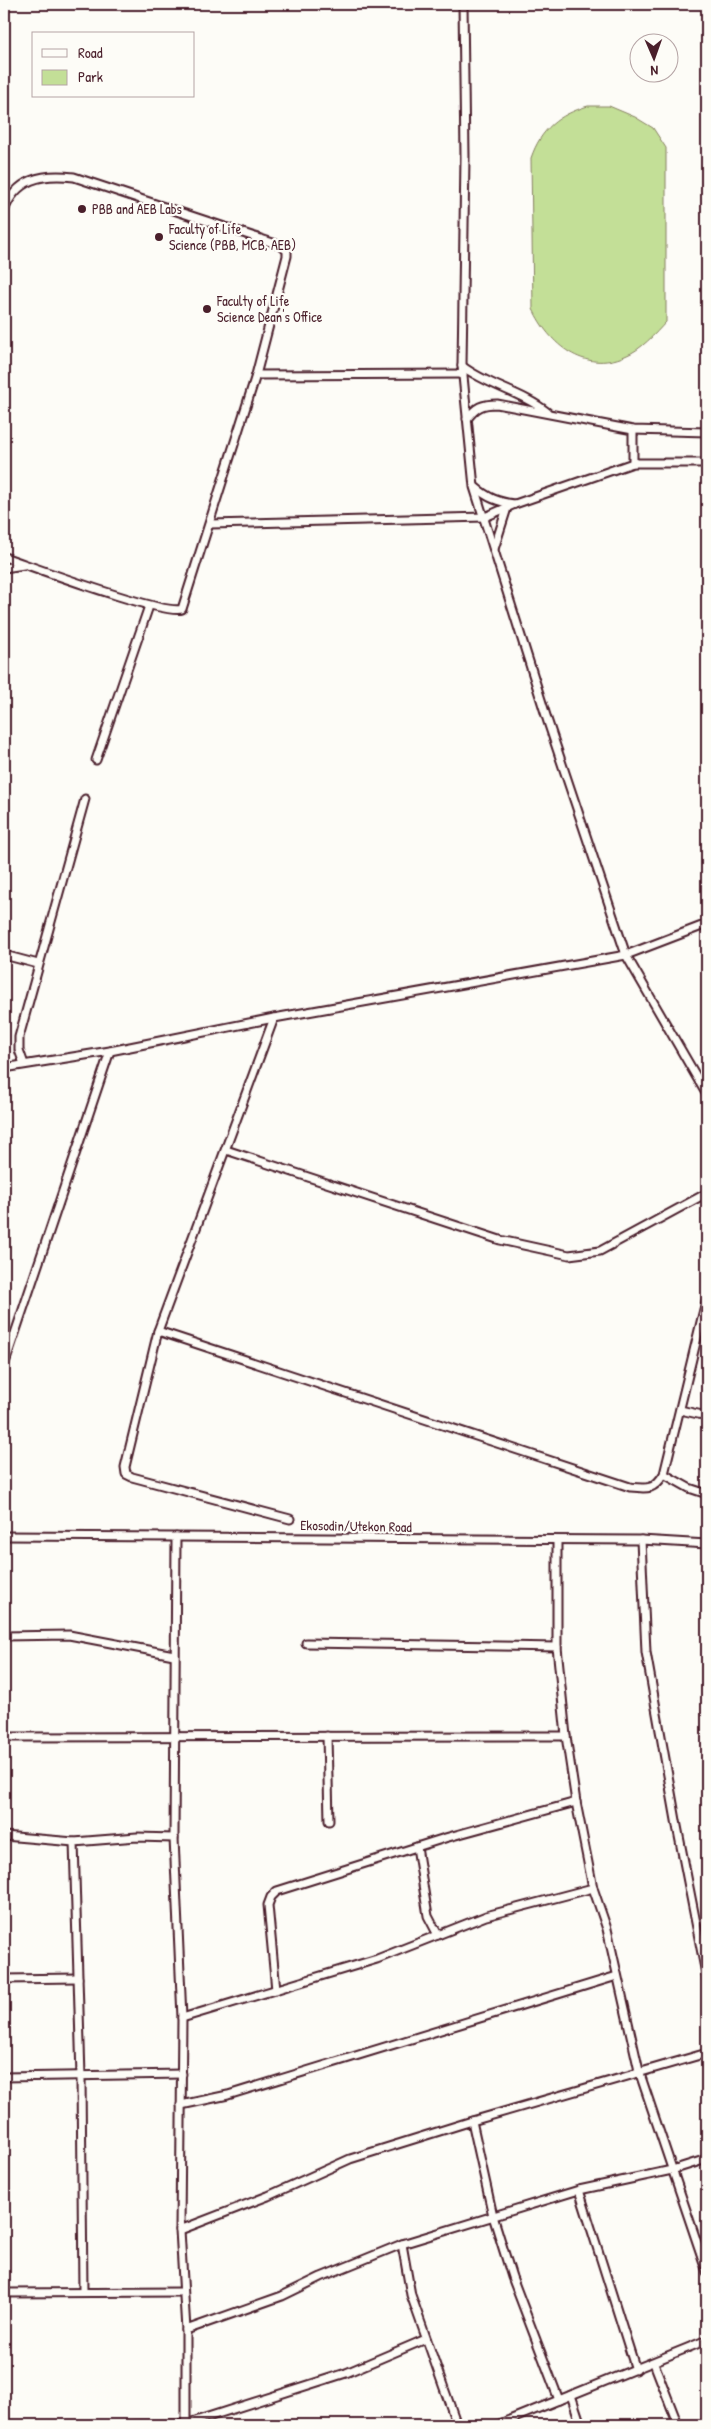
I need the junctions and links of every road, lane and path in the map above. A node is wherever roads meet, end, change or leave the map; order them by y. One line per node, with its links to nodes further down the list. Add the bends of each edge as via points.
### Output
1 (463, 4): 3 (street)
2 (4, 211): 4 (street, via 10,196 28,182 60,175 282,246 287,256)
3 (462, 370): 4 (street); 5 (street); 6 (street)
4 (256, 374): 15 (street)
5 (550, 413): 6 (street, via 486,404); 7 (street)
6 (467, 419): 11 (street)
7 (632, 430): 8 (street); 9 (street)
8 (707, 432)
9 (633, 463): 10 (street); 12 (street)
10 (707, 463)
11 (474, 487): 12 (street, via 498,502); 14 (street)
12 (515, 504): 13 (street)
13 (507, 508): 14 (street); 16 (street)
14 (484, 517): 15 (street); 16 (street)
15 (210, 524): 20 (street, via 182,609)
16 (494, 549): 25 (street)
17 (4, 557): 18 (street)
18 (27, 565): 19 (street); 20 (street)
19 (4, 568)
20 (149, 606): 21 (street)
21 (96, 760)
22 (85, 799): 26 (street)
23 (707, 924): 25 (street)
24 (4, 955): 26 (street)
25 (626, 955): 27 (street); 31 (street)
26 (38, 964): 29 (street, via 19,1037)
27 (274, 1018): 28 (street); 32 (street)
28 (110, 1051): 29 (street); 36 (street)
29 (24, 1064): 30 (street)
30 (4, 1068)
31 (707, 1095)
32 (226, 1150): 33 (street, via 500,1240 569,1255 600,1251); 35 (street)
33 (707, 1193)
34 (707, 1296): 37 (street)
35 (158, 1331): 39 (street, via 630,1487 658,1485); 41 (street, via 125,1467 126,1474)
36 (4, 1366)
37 (680, 1410): 38 (street); 39 (street)
38 (707, 1416)
39 (664, 1474): 40 (street)
40 (707, 1494)
41 (290, 1519)
42 (4, 1536): 43 (street, Ekosodin/Utekon Road)
43 (176, 1537): 45 (street, Ekosodin/Utekon Road); 50 (street)
44 (641, 1540): 45 (street, Ekosodin/Utekon Road); 46 (street, Ekosodin/Utekon Road); 66 (street, via 646,1652)
45 (557, 1541): 49 (street)
46 (707, 1544)
47 (4, 1636): 50 (street, via 69,1634)
48 (306, 1643): 49 (street)
49 (557, 1646): 52 (street)
50 (174, 1655): 54 (street)
51 (327, 1736): 52 (street); 54 (street); 56 (street)
52 (566, 1736): 55 (street)
53 (4, 1737): 54 (street)
54 (175, 1737): 58 (street)
55 (576, 1802): 60 (street); 61 (street)
56 (329, 1822)
57 (4, 1836): 59 (street)
58 (174, 1838): 59 (street); 68 (street)
59 (74, 1842): 64 (street)
60 (417, 1847): 62 (street, via 428,1916); 67 (street, via 277,1891 271,1897 268,1904)
61 (593, 1888): 62 (street, via 486,1916); 63 (street)
62 (438, 1935): 67 (street, via 377,1959)
63 (618, 1976): 70 (street); 74 (street, via 228,2095)
64 (78, 1978): 65 (street); 72 (street)
65 (4, 1979)
66 (707, 1979)
67 (276, 1990): 68 (street)
68 (182, 2018): 71 (street)
69 (707, 2053): 70 (street)
70 (640, 2071): 75 (street); 77 (street)
71 (182, 2074): 72 (street); 74 (street)
72 (81, 2077): 73 (street); 83 (street)
73 (4, 2078)
74 (181, 2105): 80 (street)
75 (472, 2121): 79 (street); 80 (street, via 350,2159 268,2196)
76 (707, 2159): 77 (street)
77 (672, 2170): 78 (street); 82 (street)
78 (579, 2190): 79 (street); 90 (street)
79 (493, 2216): 81 (street); 92 (street, via 512,2277)
80 (180, 2230): 84 (street)
81 (402, 2244): 86 (street, via 282,2296); 87 (street, via 412,2296)
82 (707, 2272)
83 (83, 2292): 84 (street); 85 (street)
84 (183, 2292): 86 (street)
85 (4, 2293)
86 (186, 2330): 94 (street)
87 (426, 2339): 94 (street, via 346,2373); 95 (street)
88 (707, 2340): 89 (street)
89 (654, 2363): 90 (street); 98 (street)
90 (636, 2370): 91 (street)
91 (571, 2395): 92 (street); 97 (street)
92 (559, 2400): 96 (street)
93 (134, 2425): 94 (street)
94 (186, 2425)
95 (457, 2425)
96 (498, 2425)
97 (581, 2425)
98 (678, 2425)

